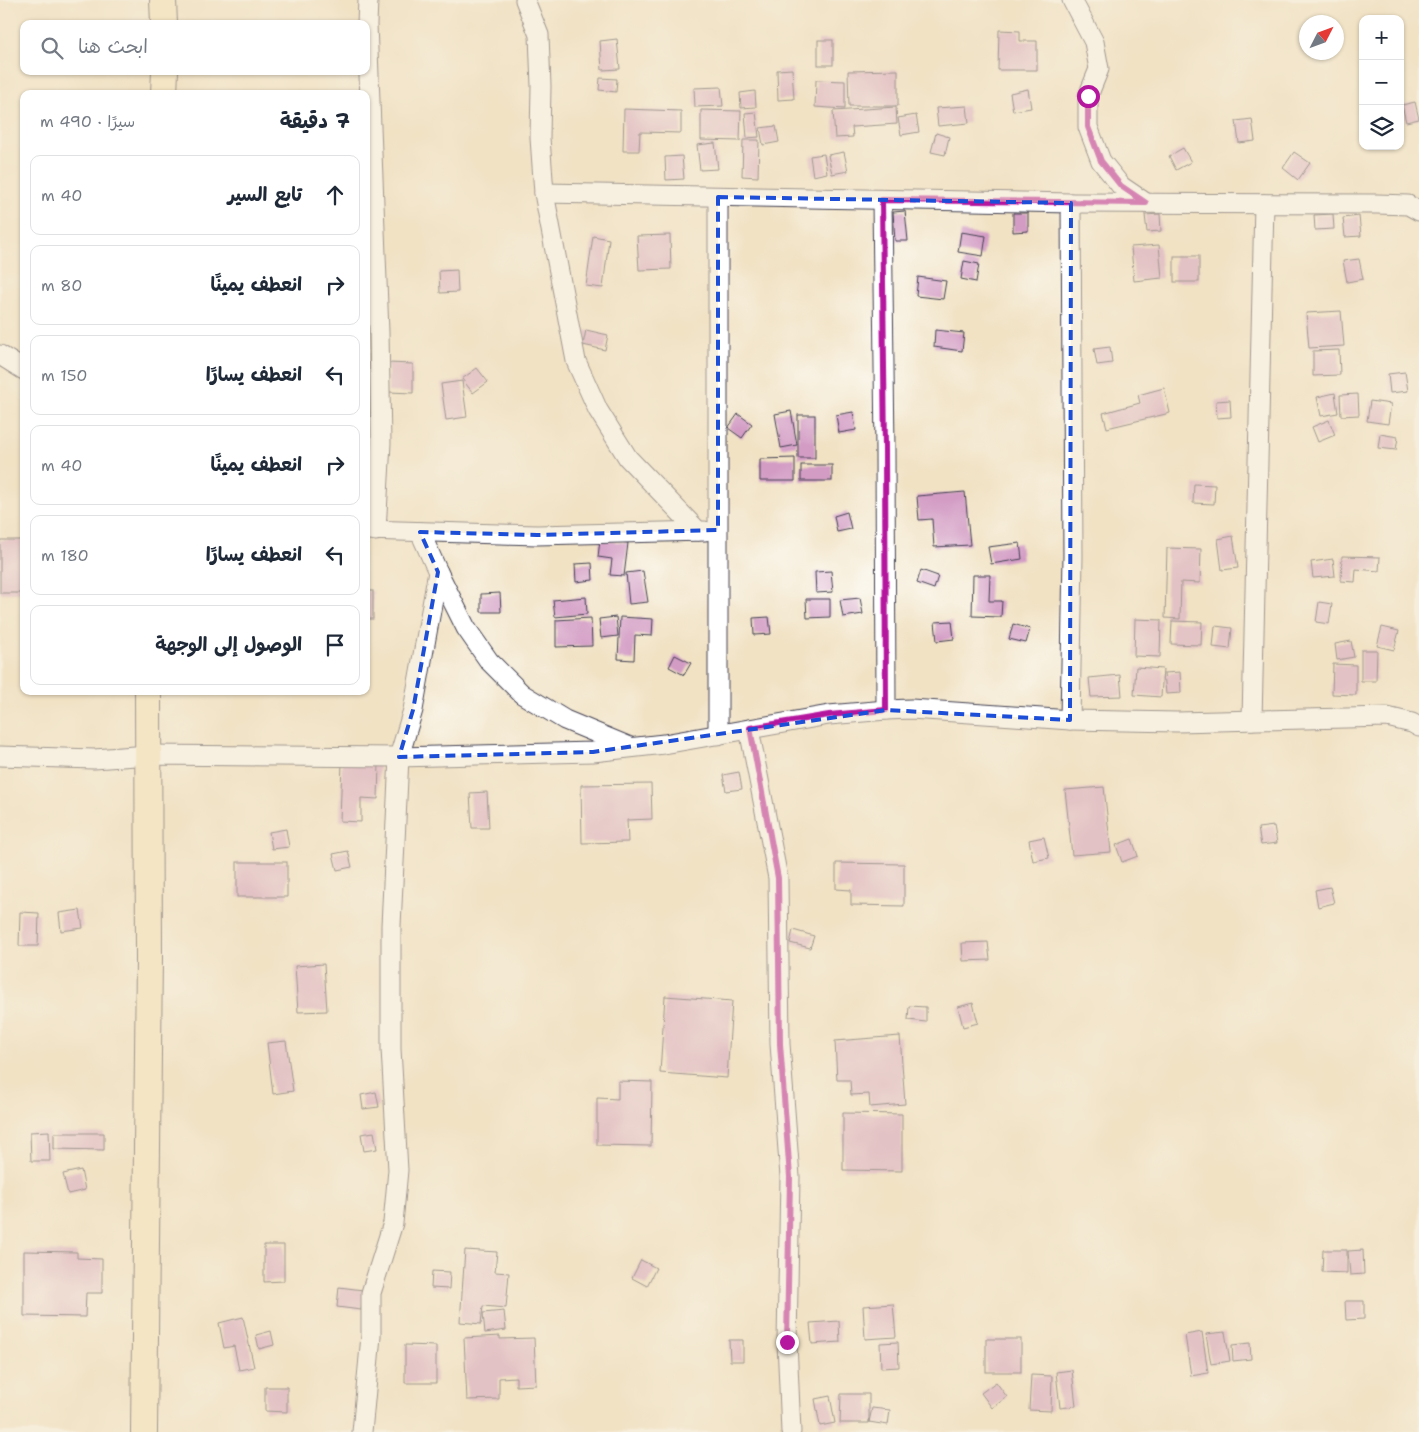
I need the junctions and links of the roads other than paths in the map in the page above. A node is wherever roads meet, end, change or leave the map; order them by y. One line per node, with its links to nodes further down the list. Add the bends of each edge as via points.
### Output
1 (163, 0): 5 (street)
2 (368, 0): 6 (street)
3 (525, 0): 12 (street, via 539,35)
4 (1072, 0): 16 (street, via 1094,42 1099,69 1088,96 1088,127 1101,161 1121,186)
5 (164, 20)
6 (367, 20)
7 (165, 75): 9 (street)
8 (369, 75): 10 (street)
9 (164, 90)
10 (370, 90)
11 (370, 101): 22 (street, via 381,442)
12 (544, 193): 13 (street); 23 (street, via 576,361 594,402 628,458)
13 (718, 197): 14 (street); 21 (street)
14 (882, 200): 15 (street); 27 (street)
15 (1072, 203): 16 (street); 28 (street)
16 (1146, 203): 17 (street)
17 (1264, 204): 18 (street, via 1408,205); 29 (street)
18 (1419, 211)
19 (0, 355): 20 (street)
20 (20, 368)
21 (718, 530): 23 (street); 32 (street)
22 (371, 531): 24 (street)
23 (698, 531): 24 (street, via 538,535)
24 (420, 532): 25 (street)
25 (438, 572): 33 (street, via 466,628 489,661 522,694 565,720); 36 (street, via 413,710)
26 (148, 695): 34 (street)
27 (886, 710): 28 (street); 31 (street, via 829,715)
28 (1070, 720): 29 (street)
29 (1252, 720): 30 (street, via 1386,717)
30 (1419, 727)
31 (750, 728): 32 (street); 39 (street, via 778,878 780,1044 790,1177 787,1342)
32 (718, 734): 33 (street)
33 (632, 747): 36 (street, via 593,752)
34 (149, 755): 35 (street, via 94,759); 36 (street); 37 (street)
35 (0, 756)
36 (399, 757): 38 (street, via 391,926 390,1049 398,1170 393,1223 371,1293 371,1336)
37 (144, 1432)
38 (362, 1432)
39 (791, 1432)

